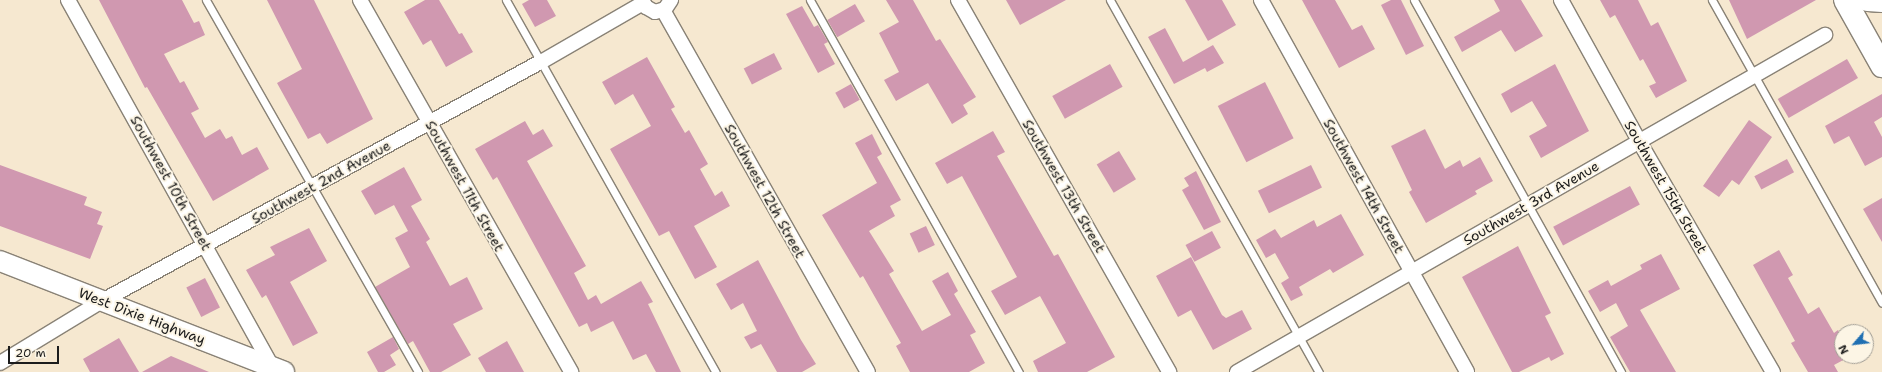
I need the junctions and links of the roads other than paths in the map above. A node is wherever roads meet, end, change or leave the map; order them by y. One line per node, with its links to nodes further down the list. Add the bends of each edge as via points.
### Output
1 (68, 0): 25 (street, Southwest 10th Street)
2 (206, 0): 23 (lane)
3 (360, 0): 21 (street, Southwest 11th Street)
4 (506, 0): 18 (lane)
5 (810, 0): 37 (lane)
6 (958, 0): 38 (street, Southwest 13th Street)
7 (1110, 0): 30 (lane)
8 (1261, 0): 27 (street, Southwest 14th Street)
9 (1414, 0): 24 (lane)
10 (1561, 0): 22 (street, Southwest 15th Street)
11 (1712, 0): 20 (lane)
12 (1845, 0): 19 (main road)
13 (1868, 0): 14 (main road)
14 (1882, 1)
15 (643, 2): 16 (street, via 650,10); 18 (street, Southwest 2nd Avenue)
16 (667, 5): 36 (street, Southwest 12th Street)
17 (1825, 35): 20 (street, Southwest 3rd Avenue)
18 (541, 62): 21 (street, Southwest 2nd Avenue); 35 (lane)
19 (1882, 66)
20 (1754, 75): 22 (street, Southwest 3rd Avenue); 29 (lane)
21 (430, 122): 23 (street, Southwest 2nd Avenue); 34 (street, Southwest 11th Street)
22 (1639, 141): 24 (street, Southwest 3rd Avenue); 43 (street, Southwest 15th Street)
23 (312, 186): 25 (street, Southwest 2nd Avenue); 33 (lane)
24 (1528, 205): 27 (street, Southwest 3rd Avenue); 42 (lane)
25 (206, 244): 28 (street, Southwest 2nd Avenue); 32 (street, Southwest 10th Street)
26 (0, 261): 28 (main road, West Dixie Highway)
27 (1412, 272): 30 (street, Southwest 3rd Avenue); 41 (street, Southwest 14th Street)
28 (102, 301): 31 (street, Southwest 2nd Avenue); 32 (main road, West Dixie Highway)
29 (1882, 304)
30 (1299, 337): 39 (street, Southwest 3rd Avenue); 40 (lane)
31 (0, 363)
32 (278, 370)
33 (418, 372)
34 (571, 372)
35 (716, 372)
36 (868, 372)
37 (1019, 372)
38 (1169, 372)
39 (1237, 372)
40 (1319, 372)
41 (1467, 372)
42 (1621, 372)
43 (1773, 372)

